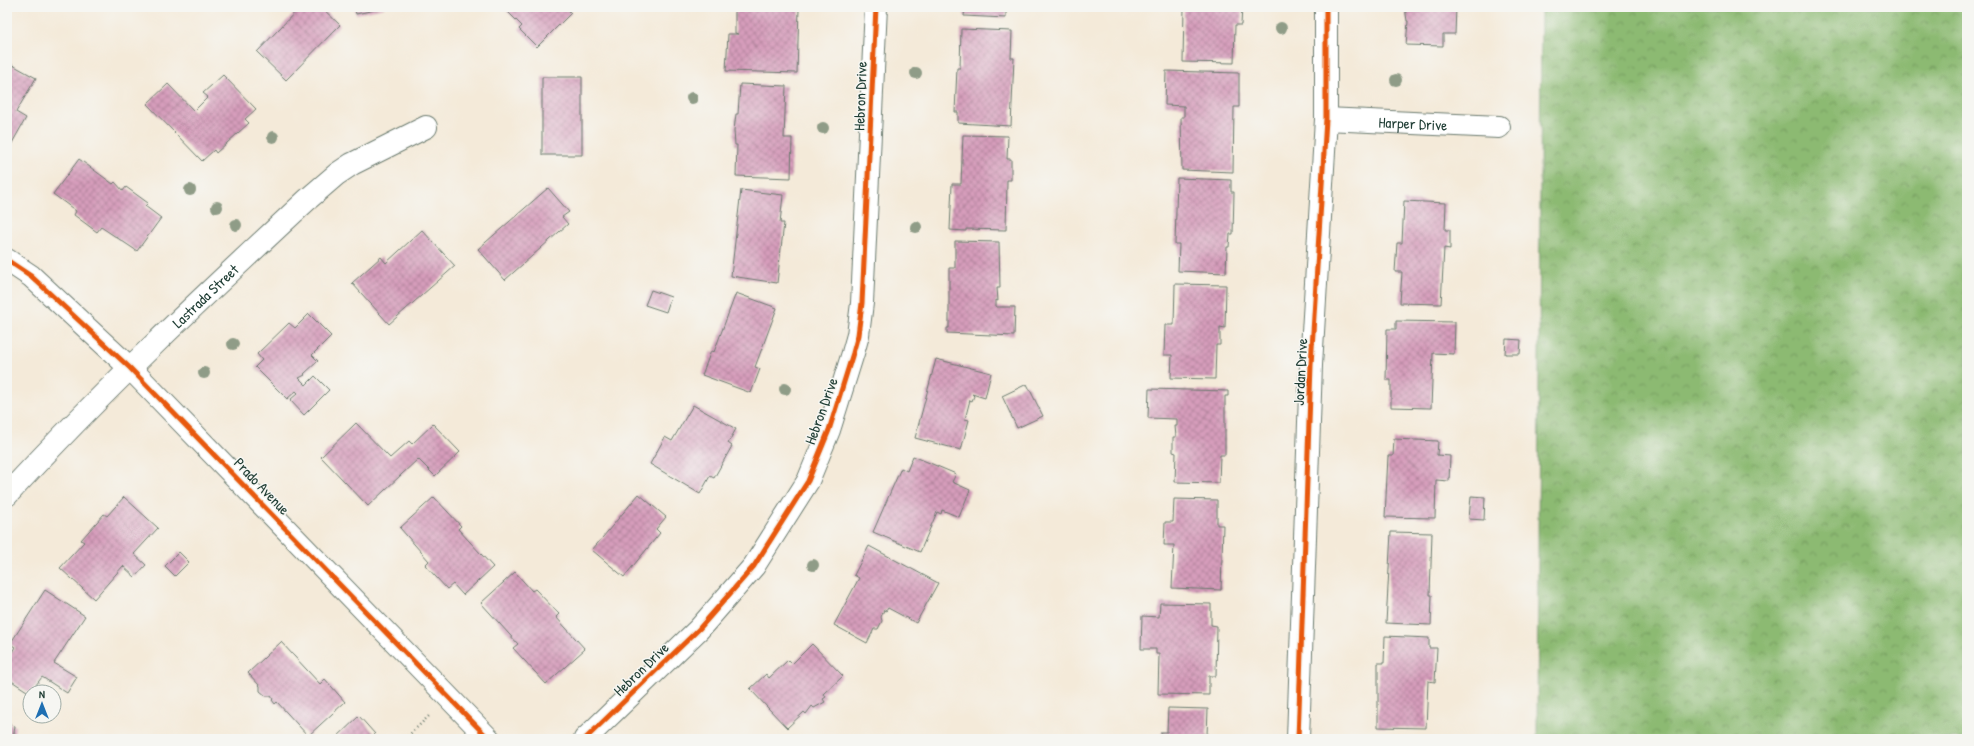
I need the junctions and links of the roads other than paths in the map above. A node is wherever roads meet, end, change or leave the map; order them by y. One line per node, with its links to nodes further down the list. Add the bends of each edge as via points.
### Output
1 (876, 7): 10 (street, Hebron Drive, via 862,303 854,353 829,430 808,481 754,566 699,629)
2 (1326, 7): 3 (street, Jordan Drive)
3 (1326, 119): 5 (street, Harper Drive); 11 (street, Jordan Drive, via 1311,365)
4 (426, 127): 7 (street, Lastrada Street, via 337,174)
5 (1499, 127)
6 (7, 260): 7 (street, Prado Avenue, via 37,281)
7 (130, 368): 8 (street, Lastrada Street); 9 (street, Prado Avenue)
8 (7, 494)
9 (489, 739)
10 (585, 739)
11 (1298, 739)

